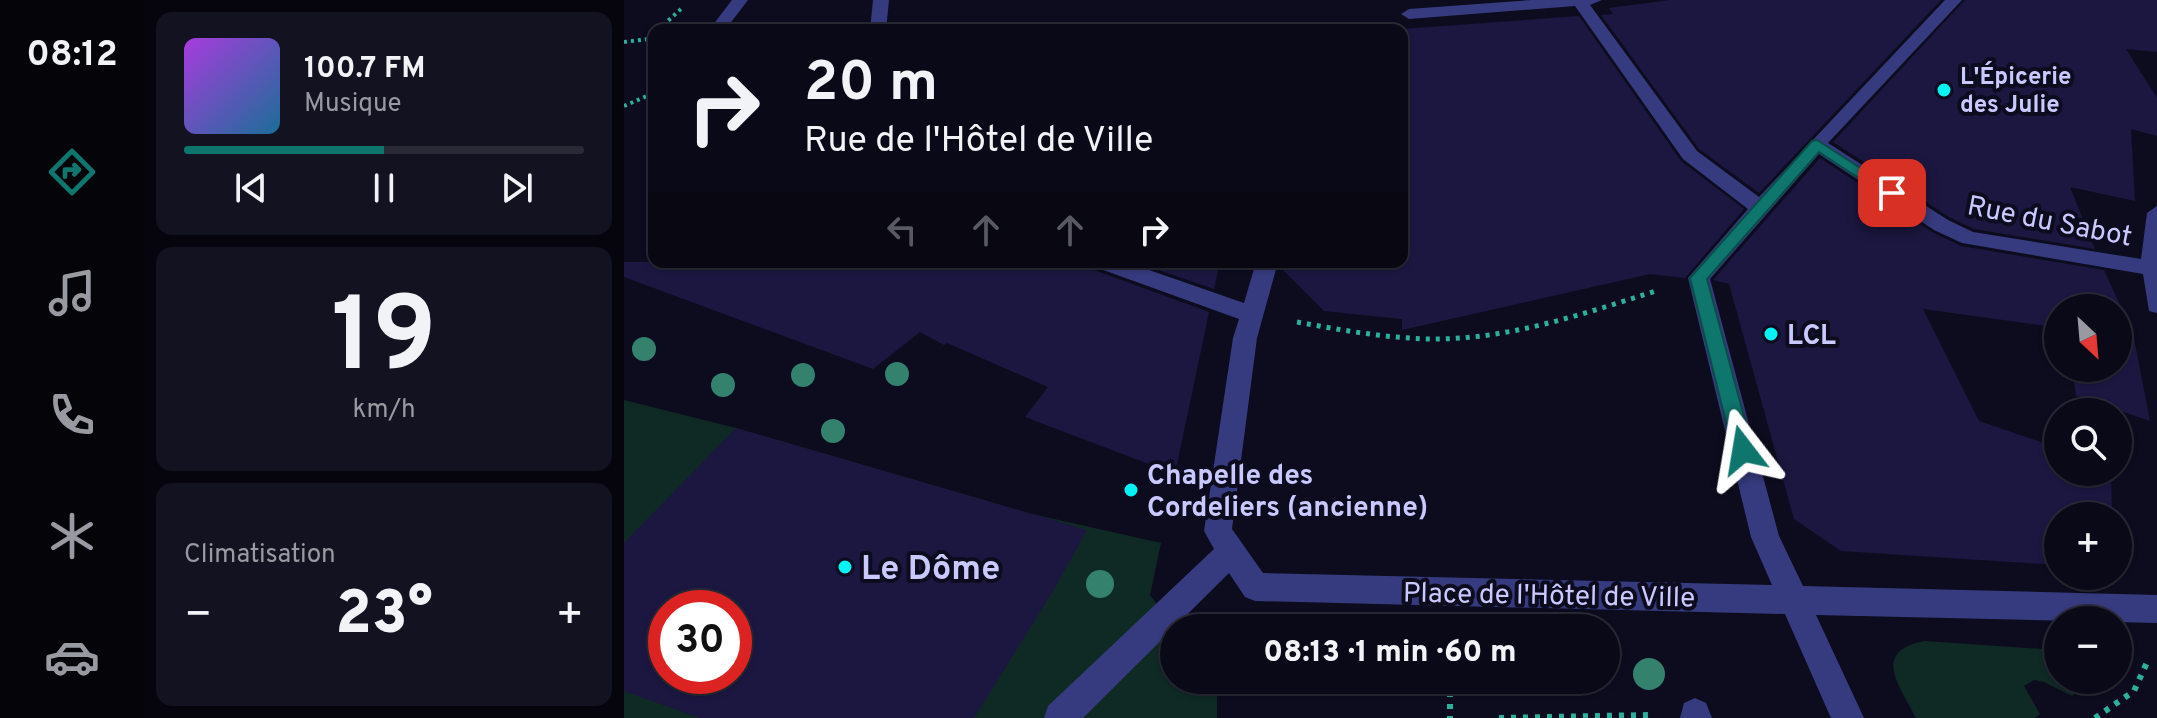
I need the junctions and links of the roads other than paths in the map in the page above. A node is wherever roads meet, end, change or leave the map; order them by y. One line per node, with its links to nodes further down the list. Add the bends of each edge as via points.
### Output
1 (740, 0): 7 (street)
2 (881, 0): 8 (street)
3 (1426, 0): 6 (street)
4 (1954, 0): 10 (street)
5 (1584, 1): 6 (street); 11 (street, via 1690,155)
6 (1409, 14): 9 (street)
7 (722, 24)
8 (879, 24)
9 (1398, 24)
10 (1817, 144): 11 (street); 15 (street, Rue du Sabot, via 1969,238)
11 (1760, 208): 19 (street, via 1699,278 1765,537)
12 (2157, 213): 15 (street)
13 (1120, 268): 17 (street)
14 (1265, 268): 17 (street, Place de l'Hôtel de Ville)
15 (2153, 268): 16 (street)
16 (2157, 305)
17 (1252, 315): 18 (street, Place de l'Hôtel de Ville, via 1218,531)
18 (1232, 551): 19 (street, Place de l'Hôtel de Ville, via 1255,587); 21 (street)
19 (1794, 599): 20 (street); 22 (street)
20 (2157, 609)
21 (1060, 718)
22 (1848, 718)

